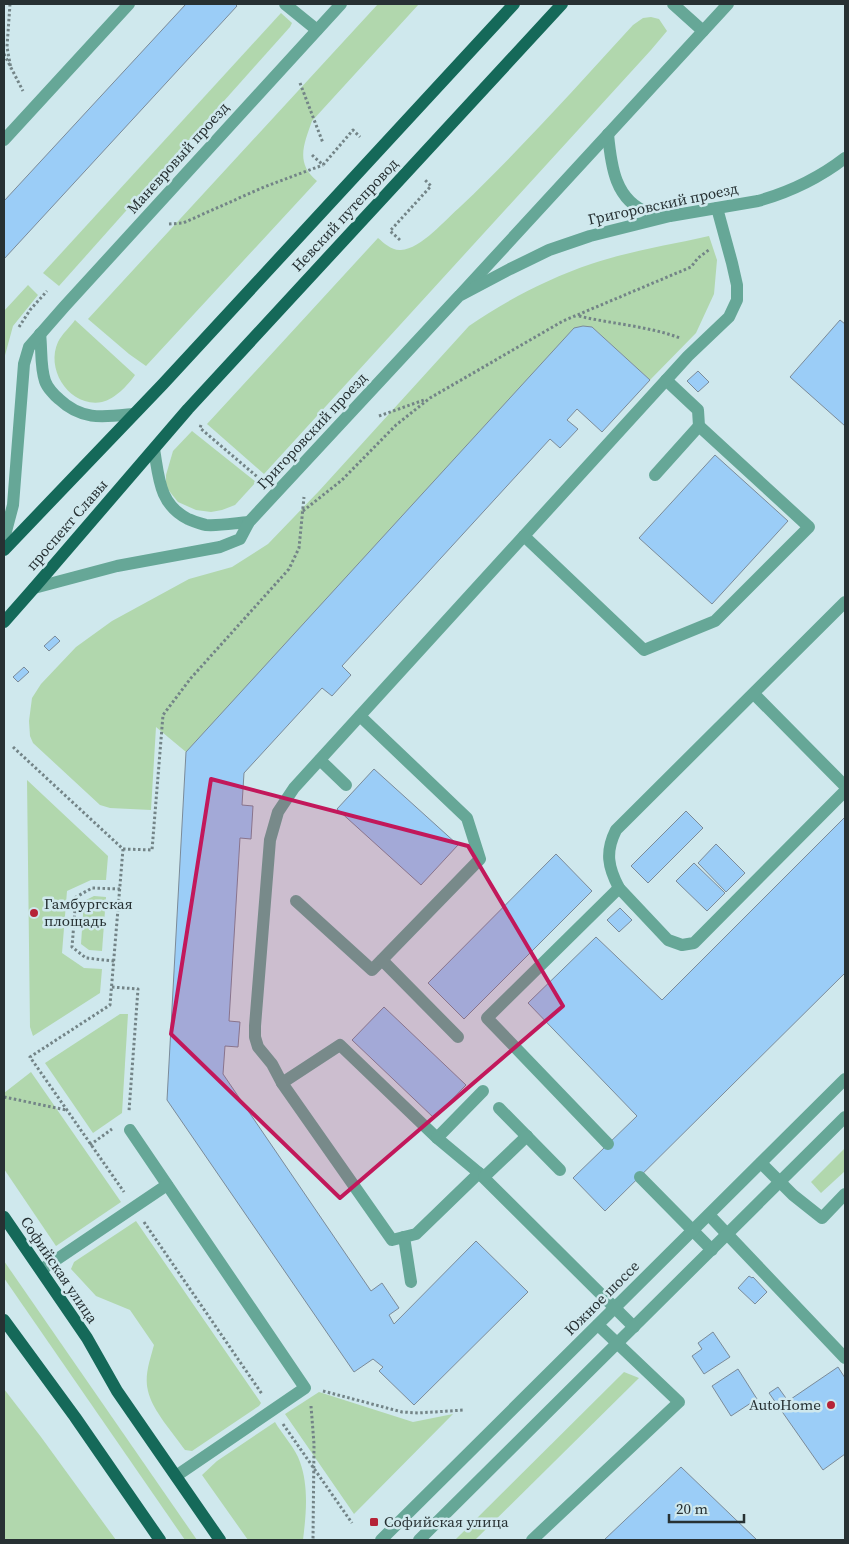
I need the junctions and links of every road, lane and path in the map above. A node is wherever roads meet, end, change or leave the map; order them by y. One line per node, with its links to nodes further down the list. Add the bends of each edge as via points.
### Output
1 (10, 4): 11 (path)
2 (129, 4): 15 (street)
3 (286, 4): 9 (street)
4 (341, 4): 9 (street, Маневровый проезд)
5 (514, 4): 35 (main road, Невский путепровод)
6 (562, 4): 39 (main road, Невский путепровод)
7 (673, 4): 10 (street)
8 (728, 4): 10 (street, Григоровский проезд)
9 (317, 30): 31 (street, Маневровый проезд)
10 (703, 31): 16 (street, Григоровский проезд)
11 (6, 47): 13 (path)
12 (4, 54): 13 (path)
13 (11, 69): 15 (path)
14 (300, 83): 19 (path)
15 (33, 108): 18 (street)
16 (608, 134): 25 (street, via 612,169 625,196 650,214); 29 (street, Григоровский проезд)
17 (360, 136): 22 (path, via 353,130)
18 (4, 140)
19 (323, 143)
20 (312, 155): 22 (path)
21 (845, 158): 24 (street, Григоровский проезд, via 810,180 774,196)
22 (323, 165): 26 (path, via 183,223)
23 (424, 179): 27 (path, via 431,186 390,231)
24 (716, 208): 25 (street, Григоровский проезд); 28 (street)
25 (670, 216): 29 (street, Григоровский проезд, via 549,250)
26 (169, 224)
27 (400, 240)
28 (726, 243): 30 (path, via 707,251 691,267); 32 (street, via 737,285 737,300 729,317)
29 (459, 296): 44 (street, Григоровский проезд)
30 (578, 316): 32 (path, via 661,331); 34 (path, via 563,321)
31 (40, 334): 35 (street, via 45,382 67,407 84,415); 46 (street, Маневровый проезд, via 29,347 24,364 13,505)
32 (698, 347): 33 (street)
33 (666, 380): 38 (street, via 698,410); 45 (street)
34 (430, 398): 36 (path); 43 (path, via 396,425 342,480)
35 (132, 414): 47 (main road, проспект Славы)
36 (379, 416)
37 (202, 422): 41 (path, via 200,428)
38 (699, 426): 40 (street); 45 (street, via 809,527 715,620 644,650)
39 (154, 449): 44 (street, via 165,499 180,514 206,525); 48 (main road, проспект Славы)
40 (655, 474)
41 (261, 480)
42 (304, 497): 43 (path)
43 (303, 511): 58 (path, via 299,548 289,569 163,714 152,850)
44 (249, 522): 48 (street, Григоровский проезд, via 240,539 220,547 117,566)
45 (524, 536): 52 (street)
46 (4, 539)
47 (4, 550)
48 (34, 588): 50 (main road, проспект Славы)
49 (845, 602): 51 (street)
50 (4, 622)
51 (754, 694): 56 (street); 59 (street, via 616,830 608,856 612,874)
52 (360, 716): 54 (street); 62 (street, via 468,818 480,859)
53 (13, 747): 58 (path)
54 (320, 760): 55 (street); 67 (street, via 286,799 278,812 270,840 255,1037)
55 (346, 785)
56 (845, 786)
57 (845, 791): 59 (street, via 694,943 682,945 668,940)
58 (123, 849): 60 (path)
59 (620, 888): 78 (street, via 487,1018)
60 (120, 889): 63 (path); 63 (path, via 92,888 76,897 72,947 86,958)
61 (296, 901): 62 (street, via 372,970)
62 (382, 960): 65 (street)
63 (114, 961): 64 (path)
64 (111, 987): 71 (path, via 110,1005 30,1057); 72 (path, via 138,989)
65 (458, 1037)
66 (845, 1079): 80 (street, Южное шоссе)
67 (282, 1083): 77 (street, via 340,1045); 92 (street, via 392,1240)
68 (483, 1091): 77 (street)
69 (4, 1097): 71 (path)
70 (499, 1108): 76 (street)
71 (66, 1110): 79 (path)
72 (129, 1116)
73 (845, 1117): 84 (street)
74 (114, 1128): 79 (path)
75 (130, 1130): 85 (street)
76 (527, 1136): 81 (street); 82 (street)
77 (437, 1138): 82 (street)
78 (608, 1144)
79 (90, 1145): 87 (path)
80 (761, 1164): 84 (street); 88 (street, Южное шоссе)
81 (560, 1170)
82 (482, 1175): 92 (street, via 416,1234); 96 (street)
83 (640, 1177): 90 (street)
84 (780, 1182): 86 (street, via 822,1218); 91 (street)
85 (167, 1184): 87 (street); 102 (street)
86 (845, 1194)
87 (134, 1207): 94 (street); 103 (path)
88 (709, 1215): 90 (street, Южное шоссе); 91 (street)
89 (4, 1217): 94 (main road, Софийская улица)
90 (693, 1231): 93 (street); 96 (street, Южное шоссе)
91 (728, 1234): 93 (street); 101 (street)
92 (404, 1237): 95 (street)
93 (712, 1250): 99 (street)
94 (41, 1270): 106 (main road, Софийская улица, via 87,1338 117,1391)
95 (412, 1282)
96 (615, 1308): 98 (street, Южное шоссе); 99 (street)
97 (4, 1320): 108 (main road, via 76,1417)
98 (598, 1324): 100 (street); 111 (street, Южное шоссе)
99 (634, 1327): 100 (street)
100 (618, 1343): 112 (street); 113 (street, via 679,1402)
101 (845, 1358)
102 (305, 1388): 103 (street); 104 (path, via 333,1392 402,1412); 105 (path, via 314,1428)
103 (273, 1410): 105 (path); 106 (street)
104 (464, 1410)
105 (313, 1466): 107 (path); 110 (path)
106 (176, 1476): 109 (main road, Софийская улица)
107 (352, 1523)
108 (160, 1540)
109 (220, 1540)
110 (313, 1540)
111 (381, 1540)
112 (419, 1540)
113 (532, 1540)

